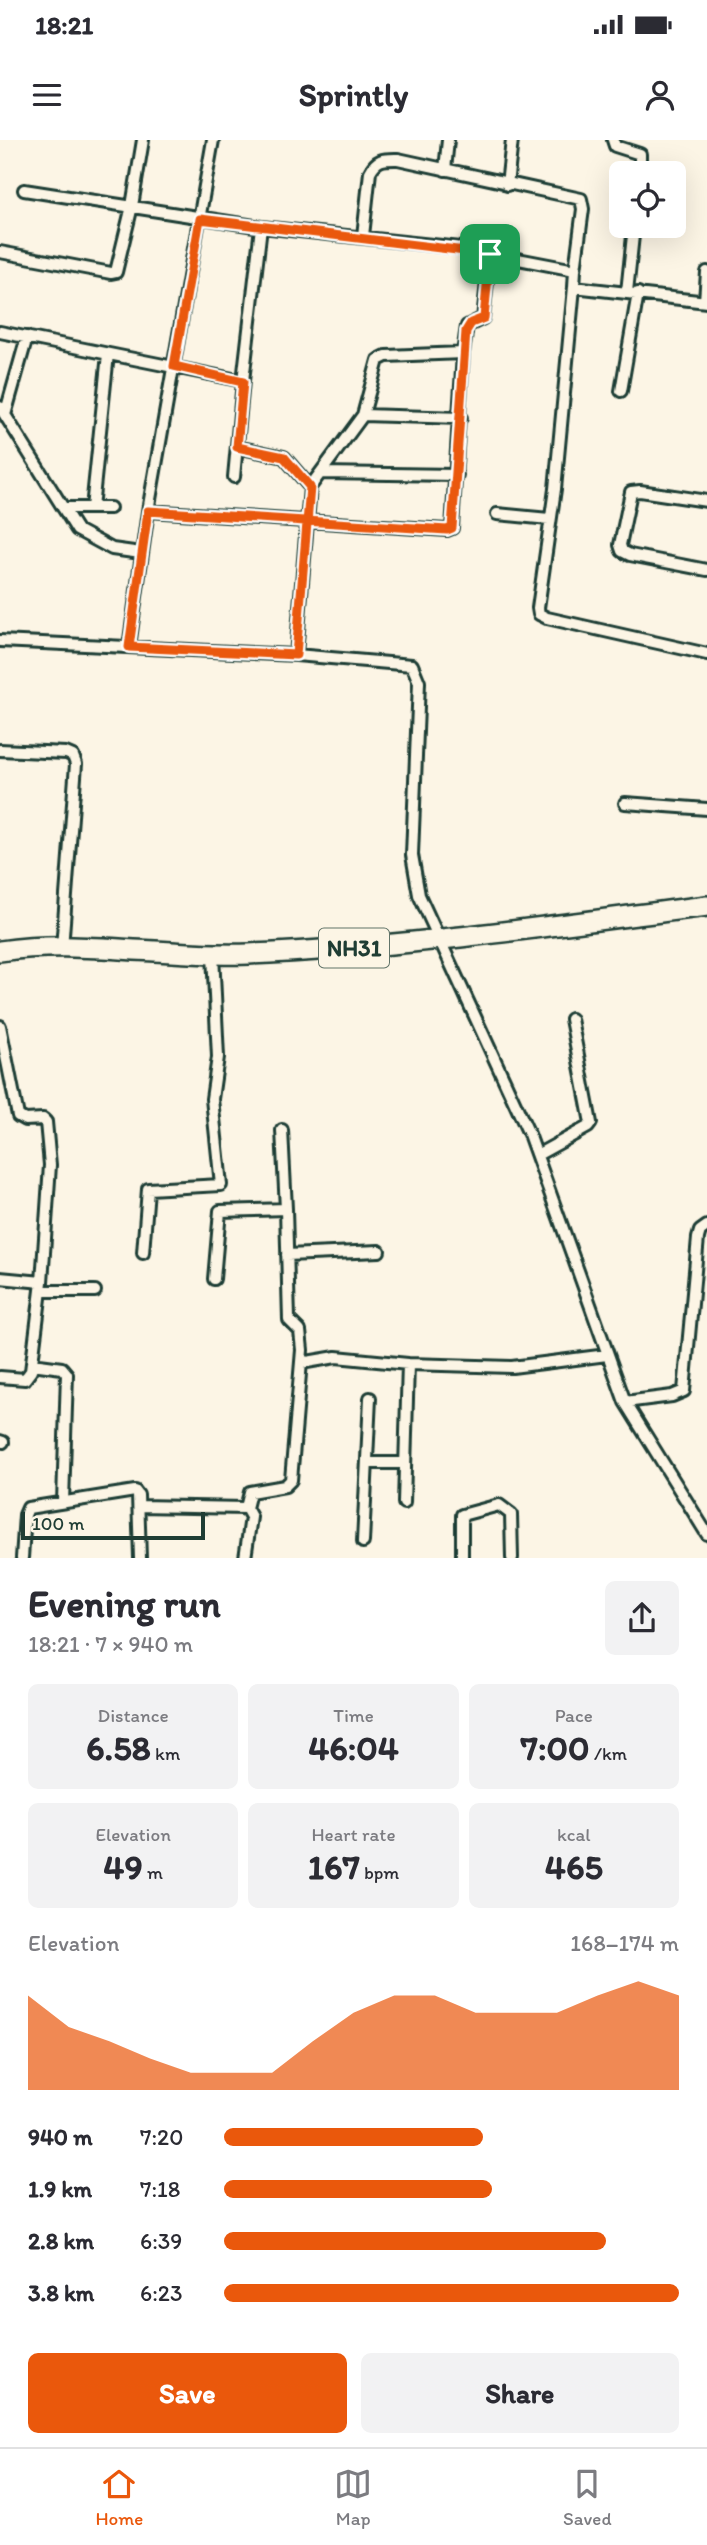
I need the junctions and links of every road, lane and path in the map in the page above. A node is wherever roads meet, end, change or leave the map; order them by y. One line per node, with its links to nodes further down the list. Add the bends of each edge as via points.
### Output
1 (142, 140): 10 (street)
2 (213, 140): 11 (street)
3 (448, 140): 7 (street)
4 (512, 140): 8 (street)
5 (613, 140): 6 (street, via 615,146 640,154)
6 (640, 161)
7 (445, 170): 8 (street); 13 (street, via 398,159 374,163)
8 (507, 185): 17 (street, via 581,199)
9 (24, 190): 10 (street)
10 (132, 206): 11 (street); 15 (street, via 116,272)
11 (200, 219): 12 (street); 26 (street)
12 (261, 227): 13 (street); 27 (street)
13 (363, 236): 16 (street)
14 (634, 238): 20 (street)
15 (0, 253)
16 (490, 254): 17 (street); 24 (street, via 484,318 467,326)
17 (575, 270): 19 (street)
18 (707, 272): 21 (street)
19 (574, 287): 20 (street); 43 (street)
20 (633, 293): 21 (street); 28 (street)
21 (706, 301)
22 (0, 332): 23 (street)
23 (27, 337): 25 (street); 29 (street)
24 (463, 353): 30 (street, via 378,360); 31 (street)
25 (108, 354): 26 (street); 39 (street)
26 (174, 366): 27 (street); 41 (street)
27 (243, 382): 32 (street)
28 (621, 391)
29 (3, 411): 38 (street)
30 (363, 415): 31 (street); 33 (street)
31 (461, 418): 34 (street)
32 (237, 447): 35 (street); 36 (street, via 284,457)
33 (321, 472): 34 (street); 36 (street)
34 (457, 475): 44 (street, via 454,522 447,530)
35 (234, 477)
36 (310, 487): 44 (street)
37 (707, 501): 46 (street, via 631,492 620,545 630,555)
38 (63, 508): 39 (street); 45 (street, via 78,530 92,539 112,549)
39 (92, 508): 40 (street)
40 (110, 508)
41 (148, 511): 44 (street); 45 (street)
42 (497, 514): 43 (street)
43 (549, 519): 49 (street, via 540,614)
44 (308, 520): 50 (street)
45 (141, 554): 48 (street)
46 (707, 570)
47 (0, 640): 48 (street)
48 (129, 647): 50 (street)
49 (707, 654)
50 (296, 655): 55 (street, via 406,662 416,670 413,870 419,895)
51 (0, 750): 56 (street, via 73,756 76,764)
52 (625, 803): 53 (street)
53 (707, 809)
54 (707, 906): 55 (highway, NH31)
55 (440, 939): 58 (highway, NH31, via 329,951); 62 (street)
56 (62, 948): 57 (highway, NH31); 58 (highway, NH31)
57 (0, 951)
58 (213, 954): 66 (street, via 218,1057 212,1099 221,1185 148,1189)
59 (571, 1019): 62 (street, via 590,1123)
60 (0, 1026): 70 (street, via 18,1116 46,1122 50,1165)
61 (282, 1130): 63 (street)
62 (537, 1156): 72 (street)
63 (286, 1209): 67 (street); 69 (street, via 220,1211)
64 (707, 1226): 78 (street, via 698,1238 684,1391)
65 (379, 1251): 67 (street)
66 (143, 1253)
67 (287, 1255): 73 (street, via 289,1320 302,1335)
68 (0, 1278): 70 (street)
69 (214, 1279)
70 (42, 1287): 71 (street); 74 (street)
71 (95, 1291)
72 (607, 1355): 75 (street, via 512,1367); 78 (street)
73 (301, 1363): 75 (street, via 336,1357); 84 (street, via 290,1483 250,1492)
74 (32, 1364): 76 (street, via 26,1379); 81 (street, via 62,1368 67,1374)
75 (408, 1364): 80 (street)
76 (0, 1377)
77 (370, 1398): 79 (street)
78 (625, 1402): 85 (street)
79 (367, 1463): 80 (street); 86 (street)
80 (405, 1463): 82 (street)
81 (63, 1502): 83 (street, via 135,1492); 87 (street, via 26,1510)
82 (404, 1503)
83 (139, 1506): 84 (street); 88 (street)
84 (246, 1508): 89 (street, via 251,1517)
85 (707, 1534)
86 (363, 1542)
87 (22, 1558)
88 (139, 1558)
89 (244, 1558)
90 (462, 1558): 91 (street, via 462,1516 499,1505 511,1514)
91 (512, 1558)

